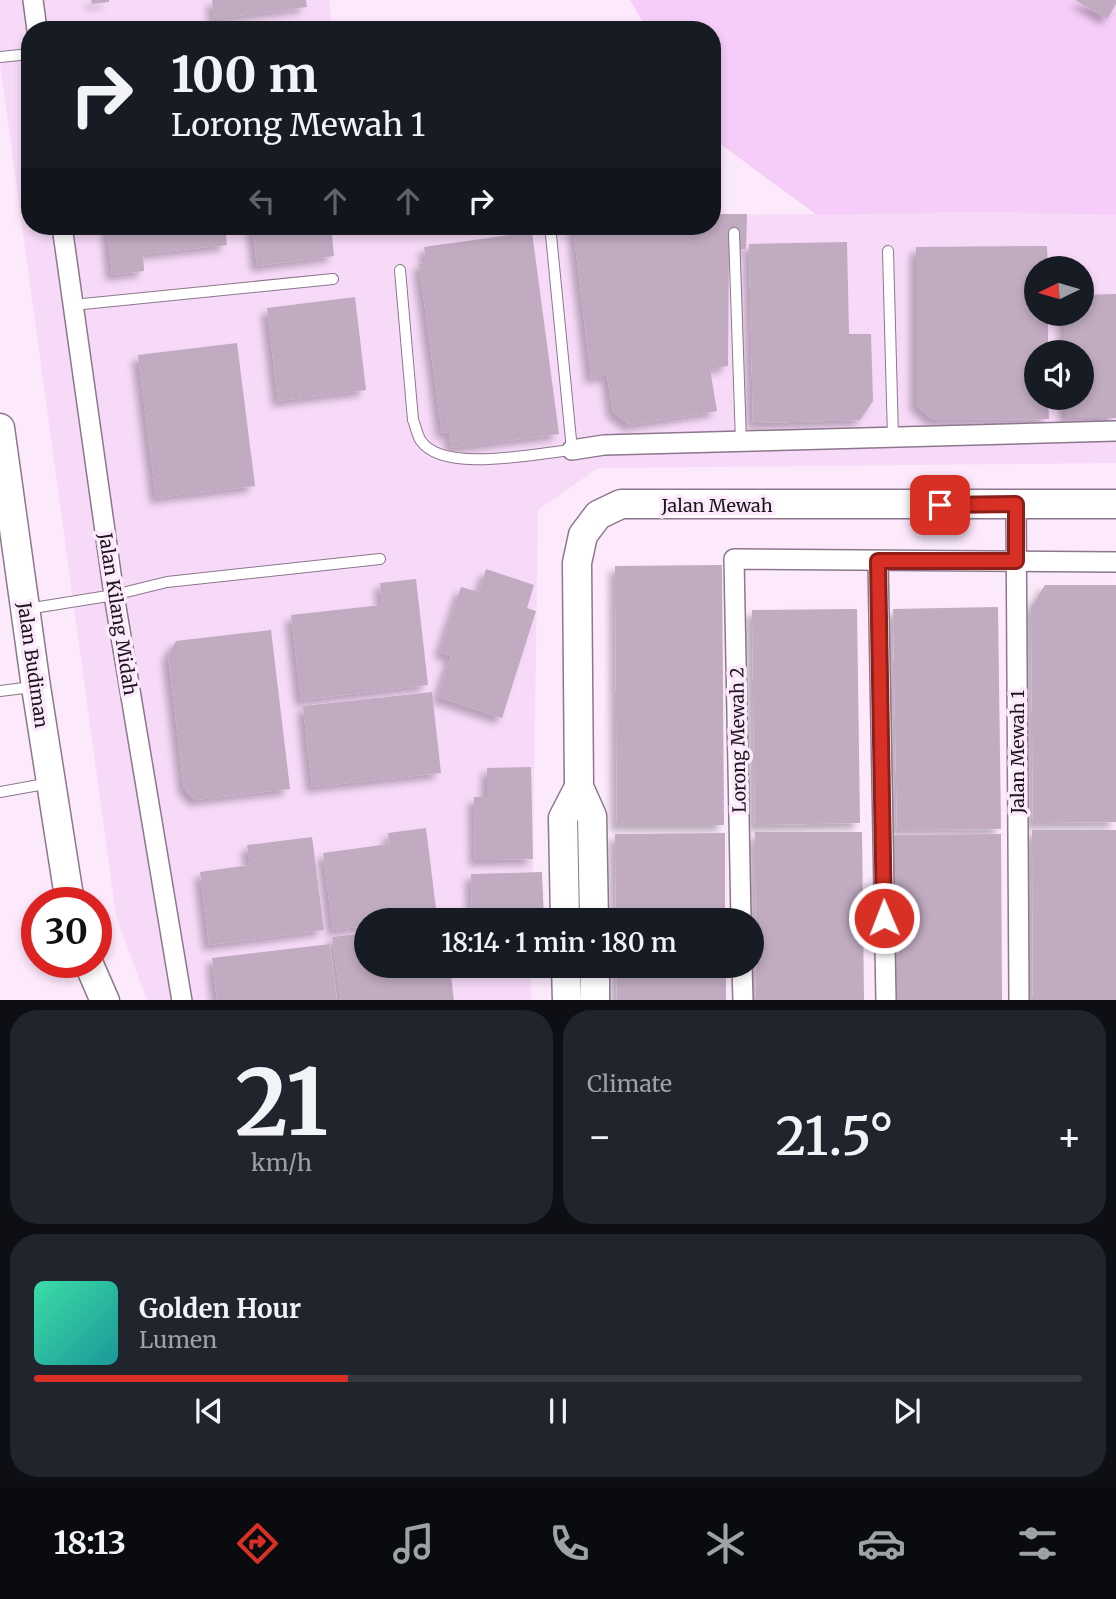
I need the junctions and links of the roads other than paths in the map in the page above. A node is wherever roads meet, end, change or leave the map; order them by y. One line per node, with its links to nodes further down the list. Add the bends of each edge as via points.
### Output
1 (33, 0): 2 (street)
2 (36, 21)
3 (21, 55): 4 (lane)
4 (0, 57)
5 (734, 233): 15 (lane)
6 (63, 235): 11 (street, Jalan Kilang Midah)
7 (551, 235): 16 (lane)
8 (888, 251): 14 (lane)
9 (400, 270): 16 (lane, via 413,420 421,441 436,453 457,459)
10 (333, 279): 11 (lane)
11 (72, 305): 25 (street, Jalan Kilang Midah)
12 (0, 428): 17 (street, Jalan Budiman)
13 (1116, 431): 14 (street)
14 (893, 438): 15 (street)
15 (741, 442): 16 (street)
16 (572, 450)
17 (3, 471): 24 (street, Jalan Budiman)
18 (1016, 504): 19 (street, Jalan Mewah); 22 (street, Jalan Mewah 1); 30 (street, Jalan Mewah, via 621,504 598,515 583,536 577,563)
19 (1116, 504)
20 (380, 559): 25 (lane, via 167,582)
21 (878, 561): 22 (street); 35 (street, Lorong Mewah 2, via 734,559); 47 (street)
22 (1016, 561): 23 (street); 48 (street, Jalan Mewah 1)
23 (1116, 562)
24 (10, 578): 26 (street, Jalan Budiman)
25 (114, 595): 26 (lane); 43 (street, Jalan Kilang Midah)
26 (25, 610): 27 (street, Jalan Budiman)
27 (36, 687): 28 (lane); 29 (street, Jalan Budiman)
28 (0, 691)
29 (50, 783): 31 (lane); 32 (street, Jalan Budiman)
30 (579, 787): 33 (street, via 563,818); 34 (street, via 592,817)
31 (0, 792)
32 (67, 887)
33 (565, 908)
34 (594, 908)
35 (741, 908)
36 (82, 978): 41 (street)
37 (95, 978): 42 (street)
38 (566, 978): 44 (street)
39 (595, 978): 45 (street)
40 (742, 978): 46 (street)
41 (86, 1000)
42 (105, 1000)
43 (181, 1000)
44 (567, 1000)
45 (595, 1000)
46 (743, 1000)
47 (886, 1000)
48 (1019, 1000)

